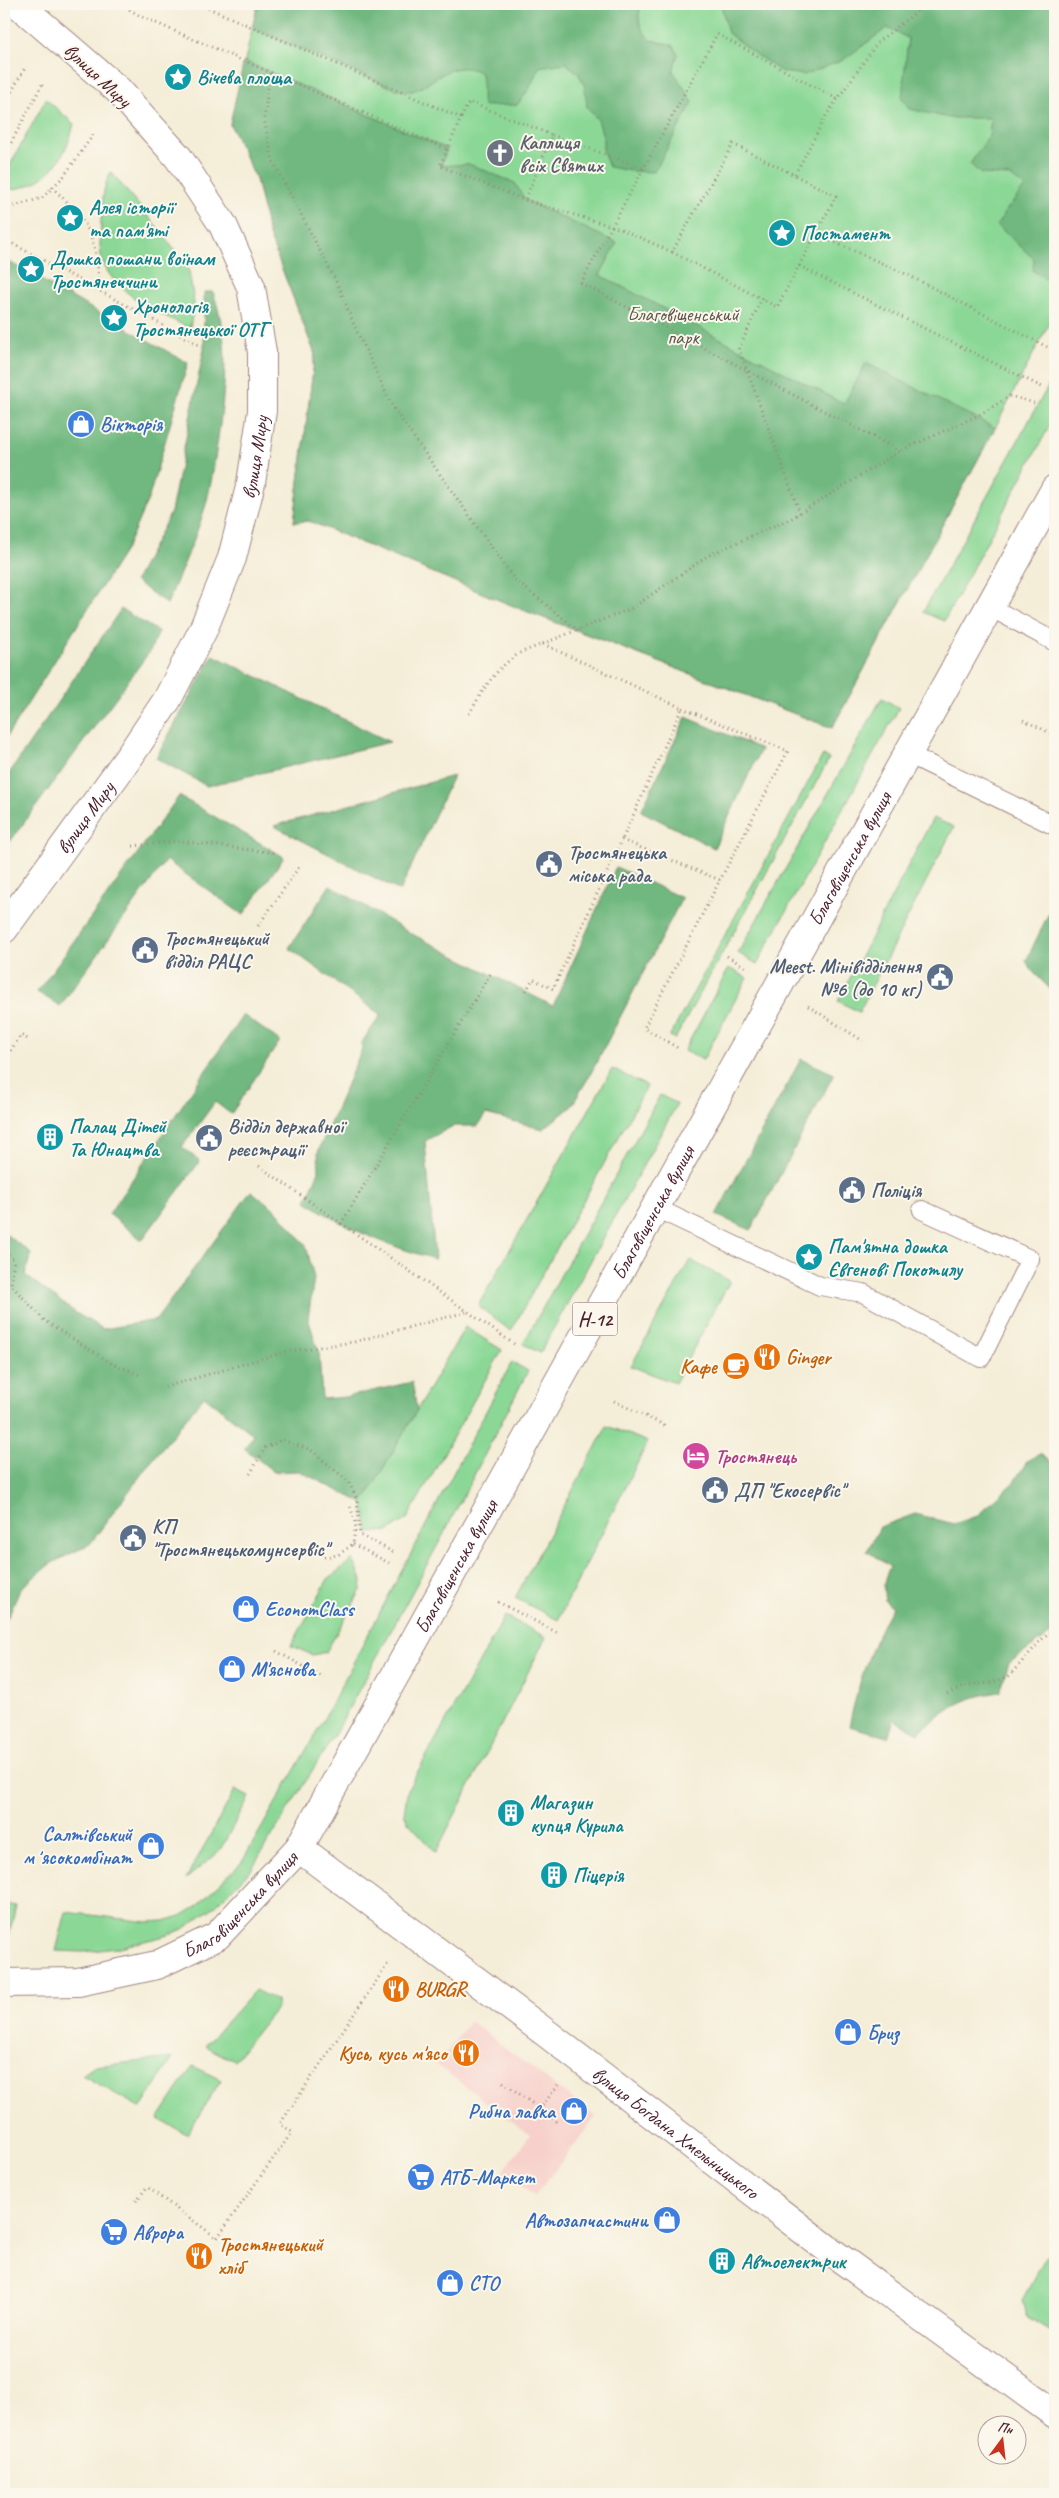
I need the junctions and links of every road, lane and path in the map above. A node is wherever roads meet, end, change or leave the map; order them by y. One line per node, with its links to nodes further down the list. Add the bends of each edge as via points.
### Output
1 (18, 4): 51 (street, вулиця Миру, via 118,90 178,157 223,225 251,287 262,352 262,411 251,483 232,558 203,630 167,700)
2 (122, 4): 6 (path, via 140,16)
3 (198, 4): 10 (path)
4 (926, 4): 8 (path, via 878,42)
5 (26, 66): 9 (path)
6 (270, 72): 13 (path); 36 (path, via 264,120 273,161 340,286 354,325 393,408 514,579)
7 (43, 83): 14 (path)
8 (837, 98): 15 (path, via 717,34); 16 (path)
9 (4, 105)
10 (461, 118): 12 (path, via 469,102); 13 (path)
11 (93, 135): 17 (path, via 64,176)
12 (552, 135): 15 (path); 18 (path)
13 (448, 150): 18 (path, via 440,166)
14 (4, 156)
15 (643, 168): 20 (path)
16 (795, 174): 21 (path, via 836,196); 23 (path, via 733,144)
17 (52, 187): 19 (path, via 42,198); 25 (path, via 84,221 99,270)
18 (525, 200): 20 (path)
19 (4, 209)
20 (610, 226): 23 (path); 29 (path, via 581,283)
21 (816, 234): 24 (path); 28 (path, via 906,274)
22 (4, 239): 25 (path)
23 (672, 252): 26 (path)
24 (799, 266): 26 (path, via 778,306); 30 (path)
25 (99, 291): 27 (path)
26 (762, 298): 29 (path, via 739,349)
27 (199, 345)
28 (1055, 351)
29 (746, 368): 32 (path); 34 (path)
30 (1042, 388)
31 (1034, 403): 32 (path, via 1010,396 979,415)
32 (900, 451): 34 (path)
33 (1055, 489): 35 (street, Благовіщенська вулиця / Н-12)
34 (800, 513): 36 (path, via 710,555 632,608)
35 (990, 607): 37 (lane); 43 (street, Благовіщенська вулиця / Н-12)
36 (579, 631): 38 (path)
37 (1055, 642)
38 (543, 644): 39 (path); 40 (path, via 503,663)
39 (682, 708): 45 (path); 49 (path, via 788,751)
40 (469, 714)
41 (1023, 720): 42 (path)
42 (1055, 736)
43 (908, 754): 44 (lane); 58 (street, Благовіщенська вулиця / Н-12)
44 (1055, 826)
45 (622, 840): 49 (path); 53 (path, via 553,989 533,980)
46 (133, 846): 47 (path, via 179,841)
47 (276, 853)
48 (299, 867): 50 (path)
49 (720, 880): 55 (path, via 644,1028)
50 (258, 926)
51 (4, 929)
52 (490, 974): 60 (path)
53 (526, 991)
54 (29, 1040): 56 (path, via 21,1035)
55 (678, 1048)
56 (4, 1056)
57 (259, 1166): 60 (path)
58 (656, 1208): 59 (lane, via 820,1286 863,1293 981,1358 1030,1259); 80 (street, Благовіщенська вулиця / Н-12)
59 (922, 1210)
60 (341, 1224): 62 (path)
61 (4, 1252): 64 (path, via 14,1260 11,1285 45,1321 111,1363)
62 (466, 1311): 63 (path); 65 (path, via 354,1342 284,1352)
63 (514, 1344)
64 (140, 1375)
65 (165, 1387)
66 (614, 1401): 67 (path)
67 (666, 1426)
68 (250, 1474): 71 (path, via 265,1448 282,1440 311,1450 349,1482 357,1500 360,1535)
69 (350, 1506): 70 (path, via 356,1523)
70 (353, 1544): 72 (path, via 338,1555); 73 (path)
71 (395, 1553)
72 (324, 1556)
73 (389, 1562)
74 (498, 1602): 76 (path)
75 (1055, 1625): 79 (path, via 1008,1677 967,1685)
76 (560, 1634)
77 (276, 1651): 78 (path)
78 (324, 1678)
79 (947, 1694)
80 (299, 1848): 82 (street, Благовіщенська вулиця / Н-12, via 217,1936 157,1965 78,1982); 88 (street, вулиця Богдана Хмельницького, via 829,2250)
81 (389, 1962): 87 (path, via 280,2124 292,2132 217,2238 147,2187)
82 (4, 1983)
83 (503, 2082): 85 (path)
84 (560, 2083): 85 (path)
85 (540, 2109): 86 (path)
86 (559, 2123)
87 (136, 2201)
88 (1055, 2414)

